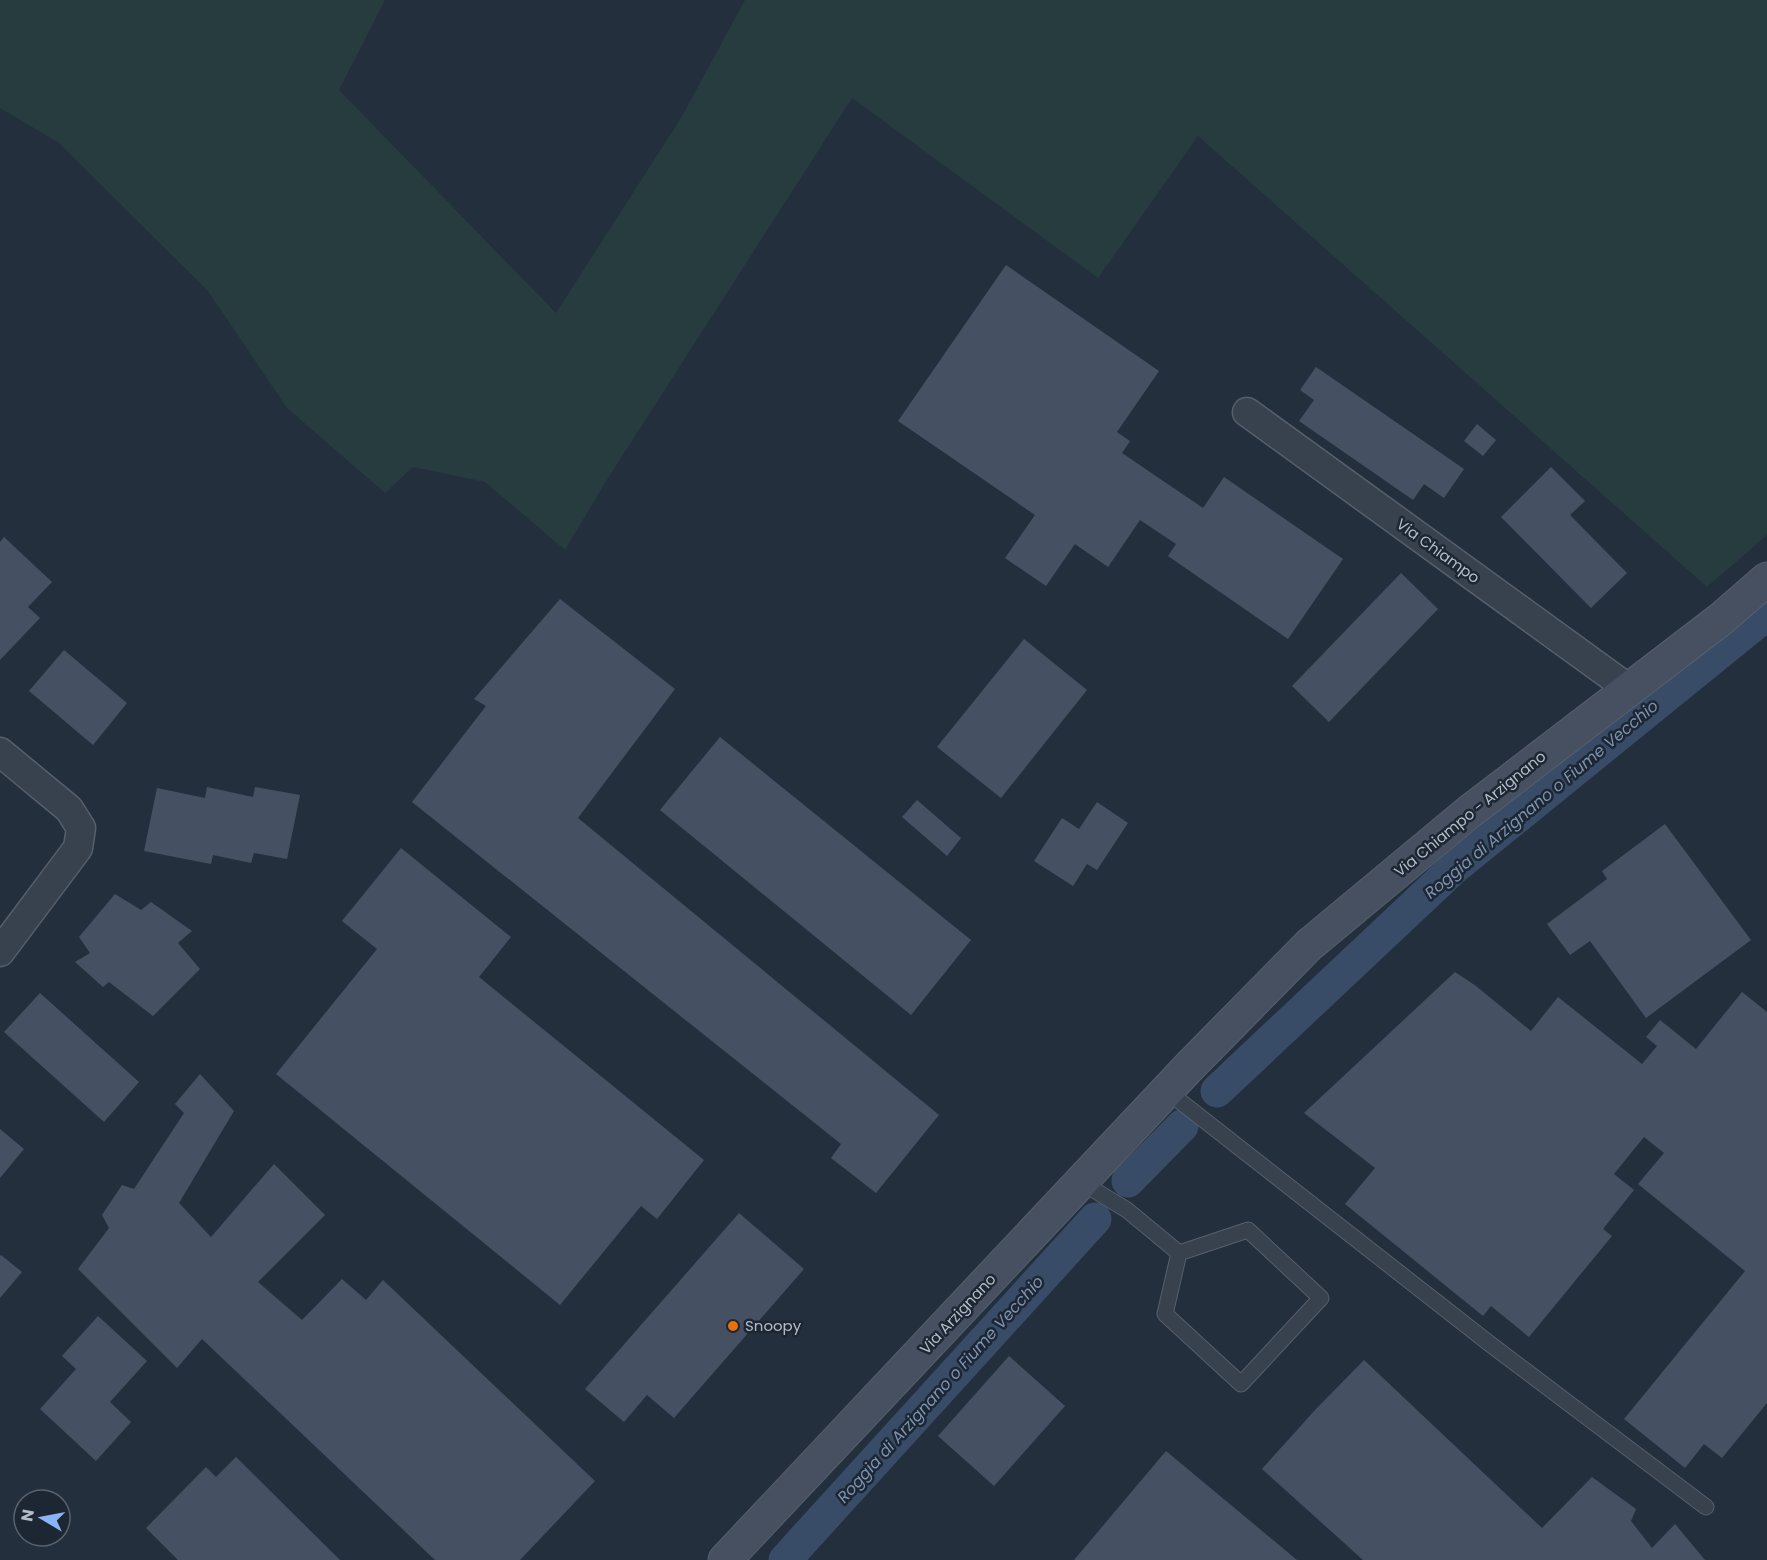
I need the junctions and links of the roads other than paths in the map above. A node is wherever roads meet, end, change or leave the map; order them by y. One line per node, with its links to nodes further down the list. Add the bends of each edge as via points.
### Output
1 (1247, 412): 3 (street, Via Chiampo)
2 (1767, 579): 3 (main road, Via Chiampo - Arzignano)
3 (1629, 689): 6 (main road, Via Chiampo - Arzignano, via 1469,812 1309,945)
4 (0, 752): 5 (street, via 69,809 81,828 78,848)
5 (0, 952)
6 (1189, 1067): 7 (main road, Via Arzignano)
7 (1167, 1091): 8 (main road, Via Arzignano); 10 (lane)
8 (1081, 1182): 9 (lane, via 1127,1210); 11 (main road, Via Arzignano)
9 (1179, 1253): 9 (lane, via 1248,1230 1321,1298 1241,1384 1165,1314)
10 (1706, 1507)
11 (725, 1560)

